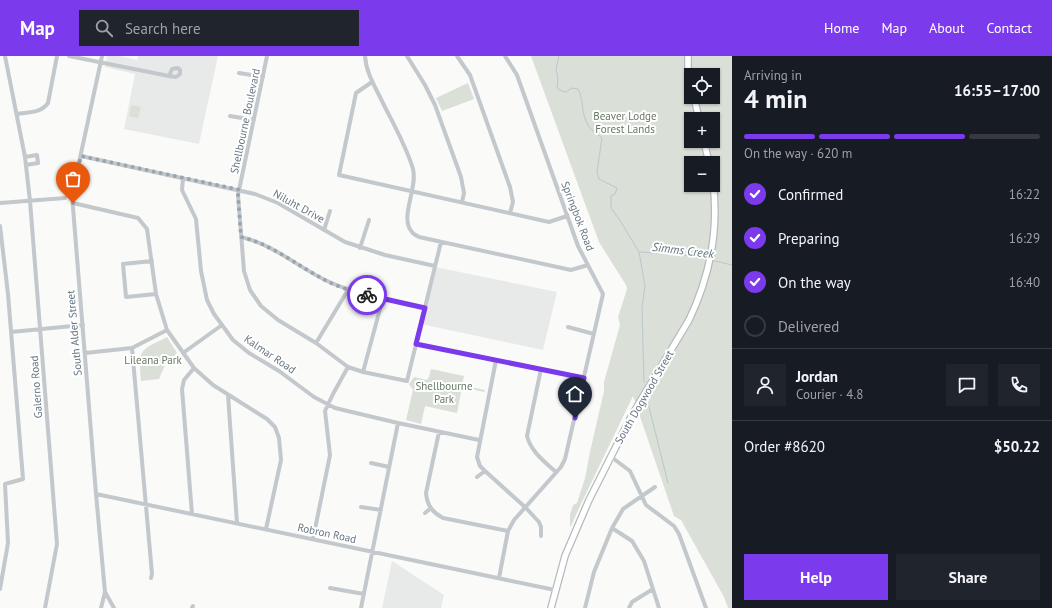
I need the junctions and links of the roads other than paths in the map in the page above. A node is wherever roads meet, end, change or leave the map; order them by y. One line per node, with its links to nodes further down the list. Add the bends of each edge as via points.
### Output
1 (5, 56): 17 (street, Galerno Road)
2 (57, 56): 17 (street, via 45,108)
3 (69, 56): 11 (street)
4 (102, 56): 11 (street, South Alder Street)
5 (267, 56): 15 (street, Shellbourne Boulevard)
6 (365, 56): 16 (street, via 365,64)
7 (407, 56): 29 (street, via 435,105 461,177 464,193)
8 (457, 56): 33 (street, via 470,75 510,187 513,202)
9 (505, 56): 34 (street, Springbok Road, via 517,74)
10 (688, 56): 12 (main road)
11 (100, 62): 14 (street); 20 (street, South Alder Street)
12 (688, 68)
13 (239, 72): 15 (street)
14 (169, 76)
15 (263, 77): 19 (street, Shellbourne Boulevard)
16 (372, 82): 25 (street, via 413,170); 25 (street, via 356,93 339,175)
17 (17, 114): 21 (street, Galerno Road)
18 (230, 116): 19 (street)
19 (254, 120): 24 (street, Shellbourne Boulevard)
20 (81, 156): 23 (street, Niluht Drive); 30 (street, South Alder Street, via 72,195)
21 (25, 157): 22 (street, Galerno Road); 22 (street, via 36,155 38,163)
22 (26, 165): 28 (street, Galerno Road)
23 (183, 178): 24 (street, Niluht Drive); 49 (street, Kalmar Road, via 182,190 196,219 201,271 207,300)
24 (240, 190): 37 (street, Niluht Drive, via 278,203); 38 (street, Shellbourne Boulevard, via 238,195)
25 (412, 191): 29 (street); 39 (street, via 407,215 411,232 419,237)
26 (714, 192): 71 (main road, South Dogwood Street, via 713,247 704,284 689,320)
27 (65, 198): 28 (street)
28 (30, 201): 31 (street); 51 (street, Galerno Road)
29 (462, 202): 33 (street)
30 (73, 203): 41 (street, via 138,218 148,229); 48 (street, South Alder Street)
31 (0, 204)
32 (330, 211): 37 (street)
33 (510, 213): 34 (street, via 549,222)
34 (567, 216): 42 (street, Springbok Road)
35 (368, 220): 40 (street)
36 (0, 226): 53 (street)
37 (324, 230): 40 (street, Niluht Drive)
38 (241, 237): 44 (street, via 255,240 325,280); 55 (street, Shellbourne Boulevard, via 244,271 250,290 261,306 278,320)
39 (441, 242): 42 (street, via 571,270); 43 (street)
40 (360, 248): 43 (street, Niluht Drive)
41 (152, 261): 45 (street); 45 (street, via 123,264 126,297)
42 (588, 265): 54 (street, Springbok Road, via 603,294)
43 (435, 266): 47 (street)
44 (348, 290): 46 (street); 55 (street)
45 (156, 294): 52 (street)
46 (383, 298): 47 (street); 64 (street)
47 (425, 308): 56 (street)
48 (83, 325): 51 (street); 58 (street, South Alder Street)
49 (222, 325): 59 (street); 67 (street, Kalmar Road, via 233,340 250,353)
50 (568, 327): 54 (street)
51 (41, 329): 53 (street); 102 (street, Galerno Road, via 57,544)
52 (167, 330): 57 (street); 59 (street)
53 (11, 332): 97 (street, via 23,479 5,484 8,543)
54 (594, 334): 65 (street, Springbok Road)
55 (316, 343): 61 (street, Shellbourne Boulevard)
56 (416, 344): 60 (street); 64 (street, Shellbourne Boulevard, via 407,381)
57 (132, 348): 58 (street); 80 (street)
58 (85, 353): 78 (street, South Alder Street)
59 (183, 353): 62 (street)
60 (496, 360): 63 (street); 70 (street)
61 (348, 367): 64 (street, Shellbourne Boulevard); 67 (street)
62 (194, 368): 66 (street); 86 (street, via 184,380 182,389)
63 (541, 369): 65 (street); 75 (street, via 527,436 532,450)
64 (363, 372)
65 (584, 378): 75 (street, Springbok Road, via 565,458)
66 (228, 395): 87 (street); 89 (street, via 267,419 275,427 279,438 281,460)
67 (328, 404): 68 (street, Kalmar Road); 92 (street, via 325,411 330,454)
68 (398, 424): 69 (street, Kalmar Road); 73 (street)
69 (439, 432): 70 (street, Kalmar Road); 83 (street, via 426,493)
70 (479, 440): 74 (street, via 477,457)
71 (610, 456): 79 (street, via 630,471); 99 (main road, South Dogwood Street, via 575,530)
72 (371, 463): 73 (street)
73 (389, 467): 84 (street)
74 (485, 471): 76 (street); 82 (street)
75 (556, 472): 82 (street, Springbok Road)
76 (476, 477)
77 (655, 487): 79 (street)
78 (96, 494): 80 (street, Robron Road); 100 (street, South Alder Street)
79 (641, 496): 88 (street, via 623,508); 110 (street, via 646,505 674,526 679,534)
80 (146, 504): 86 (street, Robron Road); 94 (street)
81 (361, 507): 84 (street)
82 (525, 507): 90 (street, Springbok Road); 91 (street, via 539,522)
83 (430, 509): 85 (street); 90 (street, via 443,518)
84 (381, 510): 93 (street)
85 (425, 513)
86 (192, 514): 87 (street, Robron Road)
87 (238, 523): 89 (street, Robron Road)
88 (612, 528): 98 (street, via 632,541 644,561); 107 (street, via 594,572)
89 (266, 529): 92 (street, Robron Road)
90 (508, 532): 95 (street, Springbok Road)
91 (541, 536)
92 (313, 539): 93 (street, Robron Road)
93 (372, 552): 95 (street, Robron Road); 101 (street)
94 (151, 578)
95 (498, 578): 99 (street, Robron Road)
96 (330, 588): 101 (street)
97 (0, 589)
98 (653, 589): 108 (street, via 632,602); 109 (street)
99 (555, 590): 106 (main road, South Dogwood Street)
100 (105, 592): 103 (street); 104 (street, South Alder Street)
101 (364, 594): 105 (street)
102 (45, 608)
103 (101, 608)
104 (114, 608)
105 (361, 608)
106 (551, 608)
107 (584, 608)
108 (629, 608)
109 (659, 608)
110 (706, 608)

